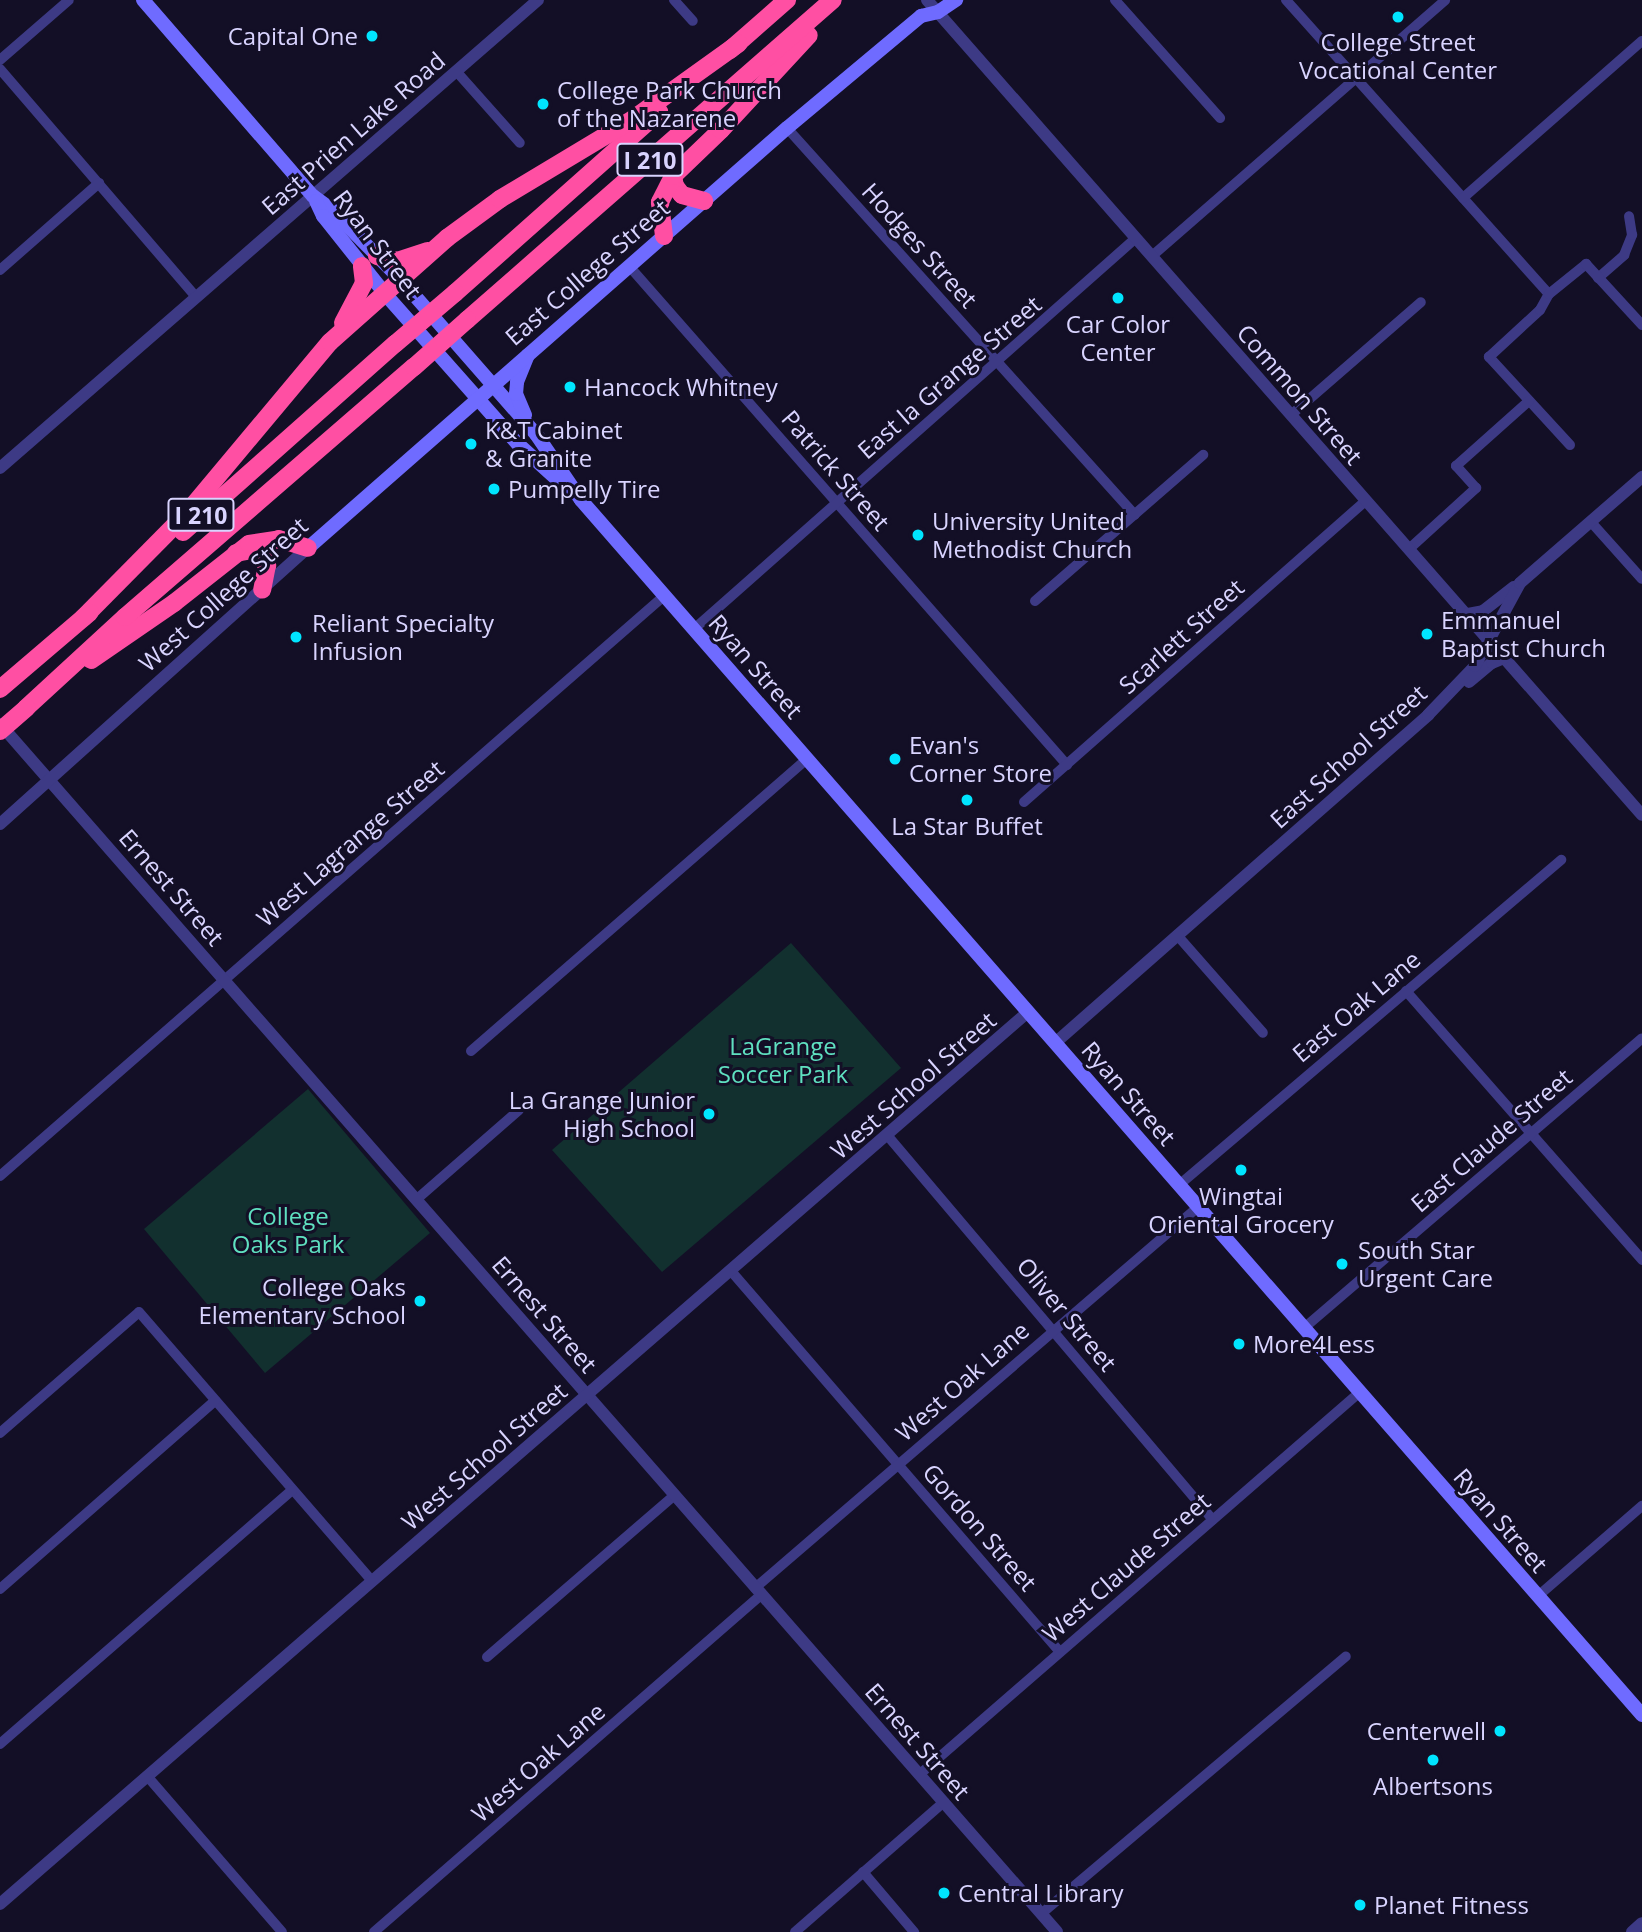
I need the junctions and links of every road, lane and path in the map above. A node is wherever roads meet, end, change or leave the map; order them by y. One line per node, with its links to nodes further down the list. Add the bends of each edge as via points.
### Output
1 (69, 0): 17 (street)
2 (143, 0): 26 (main road, Ryan Street)
3 (538, 0): 19 (street, East Prien Lake Road)
4 (674, 0): 14 (street)
5 (787, 0): 16 (highway, I 210)
6 (833, 0): 75 (highway, I 210, bridge)
7 (843, 0): 24 (highway)
8 (927, 0): 13 (street, Common Street)
9 (956, 0): 13 (main road, East College Street)
10 (1115, 0): 21 (street)
11 (1286, 0): 20 (street)
12 (1445, 0): 20 (street)
13 (938, 12): 22 (main road, East College Street, via 920,16); 32 (street, Common Street)
14 (692, 21)
15 (1642, 41): 27 (street)
16 (739, 43): 31 (highway, via 633,119 500,199); 70 (highway, I 210, bridge)
17 (0, 60)
18 (0, 69): 25 (street)
19 (456, 71): 23 (street); 26 (street, East Prien Lake Road)
20 (1356, 76): 27 (street); 33 (street)
21 (1220, 118)
22 (787, 128): 28 (main road, East College Street); 46 (street, Hodges Street)
23 (520, 143)
24 (673, 176): 28 (highway, via 682,195); 30 (highway, via 660,202)
25 (99, 183): 36 (street); 41 (street)
26 (313, 196): 34 (main road, Ryan Street, via 331,209); 41 (street, East Prien Lake Road)
27 (1464, 198): 39 (street)
28 (704, 201): 30 (main road, East College Street)
29 (1629, 216): 37 (street, via 1632,235 1624,255)
30 (664, 236): 35 (main road, East College Street)
31 (447, 238): 34 (highway, via 410,259); 38 (highway)
32 (1136, 238): 33 (street, Common Street); 46 (street, East la Grange Street)
33 (1152, 256): 50 (street, Common Street)
34 (370, 261): 38 (main road, Ryan Street); 40 (main road, Ryan Street); 44 (highway, via 359,298)
35 (629, 266): 45 (main road, East College Street); 58 (street, Patrick Street)
36 (0, 270)
37 (1598, 278): 39 (street, via 1586,264); 43 (street)
38 (401, 280): 40 (highway); 47 (main road, Ryan Street)
39 (1549, 294): 49 (street, via 1540,310 1489,357)
40 (386, 295): 44 (highway); 48 (main road, Ryan Street)
41 (196, 297): 54 (street, East Prien Lake Road)
42 (1421, 302): 50 (street)
43 (1642, 325)
44 (323, 351): 70 (highway, via 186,514)
45 (530, 351): 47 (main road, East College Street); 51 (main road, via 516,394)
46 (996, 363): 58 (street, East la Grange Street); 59 (street, Hodges Street)
47 (492, 384): 48 (main road, East College Street); 51 (main road, Ryan Street)
48 (477, 398): 56 (main road, Ryan Street, via 518,444); 61 (main road, West College Street)
49 (1529, 401): 52 (street); 62 (street, via 1456,466 1476,488)
50 (1292, 415): 57 (street, Common Street)
51 (536, 434): 56 (main road, Ryan Street)
52 (1570, 445)
53 (1203, 456): 59 (street)
54 (0, 468)
55 (1642, 477): 60 (street, East School Street)
56 (581, 500): 67 (main road, Ryan Street)
57 (1366, 500): 62 (street, Common Street); 80 (street, Scarlett Street)
58 (837, 503): 71 (street, East la Grange Street); 80 (street, Patrick Street)
59 (1135, 515): 68 (street)
60 (1591, 522): 64 (street); 65 (street, East School Street)
61 (308, 548): 63 (highway, via 279,539 262,540); 66 (street, West College Street)
62 (1409, 549): 69 (street, Common Street)
63 (236, 553): 66 (highway, via 251,550 264,556 267,565); 75 (highway, via 174,603)
64 (1642, 579)
65 (1520, 583): 69 (street, via 1483,611); 72 (street, East School Street)
66 (262, 590): 81 (street, West College Street)
67 (664, 596): 71 (main road, Ryan Street); 87 (street, West Lagrange Street)
68 (1035, 601)
69 (1468, 614): 72 (street, Common Street)
70 (83, 618): 74 (highway, I 210)
71 (694, 629): 79 (main road, Ryan Street)
72 (1490, 641): 73 (street, Common Street); 76 (street, East School Street, via 1475,666)
73 (1504, 659): 76 (street, via 1492,663); 83 (street, Common Street)
74 (3, 687)
75 (42, 694): 78 (highway, I 210, bridge)
76 (1428, 715): 86 (street, East School Street)
77 (0, 724): 81 (street, Ernest Street)
78 (0, 731)
79 (807, 759): 89 (main road, Ryan Street); 93 (street)
80 (1067, 765): 82 (street, Scarlett Street)
81 (50, 780): 84 (street, West College Street); 87 (street, Ernest Street)
82 (1024, 802)
83 (1642, 815)
84 (0, 824)
85 (1561, 860): 88 (street, East Oak Lane)
86 (1177, 935): 90 (street); 92 (street, East School Street)
87 (225, 980): 97 (street, West Lagrange Street); 99 (street, Ernest Street)
88 (1406, 991): 95 (street); 98 (street, East Oak Lane)
89 (1028, 1012): 92 (main road, Ryan Street); 96 (street, West School Street)
90 (1263, 1033)
91 (1642, 1038): 95 (street, East Claude Street)
92 (1055, 1043): 98 (main road, Ryan Street)
93 (471, 1051)
94 (519, 1110): 99 (street)
95 (1532, 1132): 101 (street); 103 (street, East Claude Street)
96 (887, 1135): 102 (street, West School Street); 104 (street, Oliver Street)
97 (0, 1176)
98 (1179, 1185): 100 (main road, Ryan Street)
99 (417, 1199): 106 (street, Ernest Street)
100 (1198, 1207): 103 (main road, Ryan Street); 104 (street, West Oak Lane)
101 (1642, 1260)
102 (731, 1271): 106 (street, West School Street); 109 (street, Gordon Street)
103 (1304, 1328): 105 (main road, Ryan Street)
104 (1053, 1330): 109 (street, West Oak Lane); 113 (street, Oliver Street)
105 (1360, 1392): 113 (street, West Claude Street); 117 (main road, Ryan Street)
106 (588, 1394): 111 (street, Ernest Street); 114 (street, West School Street)
107 (215, 1401): 108 (street, via 139,1312); 110 (street); 115 (street)
108 (0, 1433)
109 (898, 1464): 116 (street, West Oak Lane); 118 (street, Gordon Street)
110 (292, 1490): 114 (street); 122 (street)
111 (675, 1495): 116 (street, Ernest Street); 120 (street)
112 (1642, 1506): 117 (street)
113 (1213, 1520): 118 (street, West Claude Street)
114 (372, 1581): 124 (street, West School Street)
115 (0, 1588)
116 (758, 1592): 123 (street, Ernest Street); 131 (street, West Oak Lane)
117 (1538, 1596): 121 (main road, Ryan Street)
118 (1060, 1652): 123 (street, West Claude Street)
119 (1346, 1656): 128 (street)
120 (487, 1657)
121 (1642, 1715)
122 (0, 1744)
123 (920, 1774): 125 (street, Ernest Street)
124 (147, 1776): 127 (street, West School Street); 130 (street)
125 (944, 1802): 126 (street); 128 (street, Ernest Street)
126 (863, 1872): 132 (street); 133 (street)
127 (0, 1905)
128 (1041, 1914): 134 (street, Ernest Street)
129 (1642, 1923): 135 (street)
130 (282, 1932)
131 (374, 1932)
132 (794, 1932)
133 (914, 1932)
134 (1057, 1932)
135 (1632, 1932)

